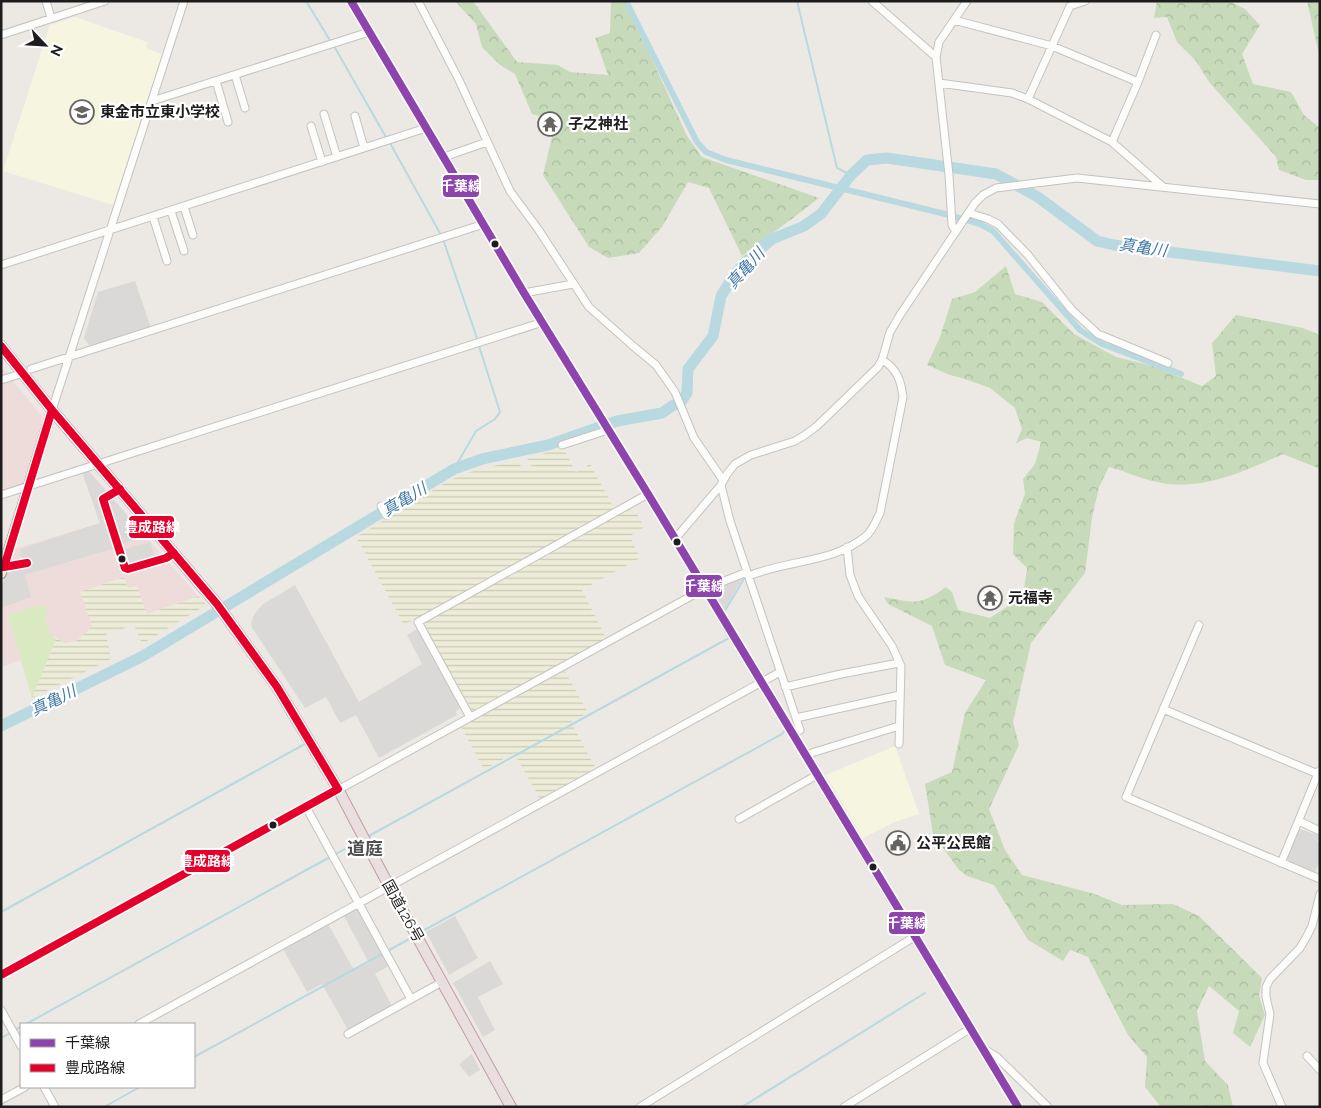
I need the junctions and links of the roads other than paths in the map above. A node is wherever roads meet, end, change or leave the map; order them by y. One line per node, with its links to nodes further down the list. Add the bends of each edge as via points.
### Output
1 (46, 1): 9 (street)
2 (105, 1): 9 (street)
3 (184, 1): 21 (street)
4 (351, 1): 11 (street)
5 (418, 1): 28 (street)
6 (872, 1): 15 (street)
7 (967, 1): 10 (street)
8 (1085, 1): 14 (street, via 1070,6)
9 (51, 18): 12 (street)
10 (954, 20): 14 (street); 15 (street, via 939,42)
11 (369, 32): 16 (street); 27 (street)
12 (1, 35)
13 (1156, 35): 18 (street)
14 (1052, 46): 18 (street); 20 (street)
15 (936, 57): 19 (street)
16 (235, 75): 17 (street); 22 (street)
17 (216, 81): 21 (street); 25 (street)
18 (1138, 82): 29 (street)
19 (939, 84): 20 (street, via 1012,92); 42 (street, via 950,174 952,225)
20 (1028, 99): 29 (street)
21 (152, 101): 41 (street)
22 (245, 108)
23 (324, 114): 31 (street)
24 (354, 116): 30 (street)
25 (228, 122)
26 (311, 126): 33 (street)
27 (426, 128): 30 (street); 32 (street)
28 (487, 142): 32 (street); 47 (street, via 510,192)
29 (1112, 142): 34 (street)
30 (364, 148): 31 (street)
31 (337, 157): 33 (street)
32 (444, 157): 40 (street)
33 (322, 162): 36 (street)
34 (1162, 186): 35 (street); 38 (street, via 1077,178 1004,186 983,196)
35 (1320, 204)
36 (184, 207): 37 (street); 43 (street)
37 (171, 211): 39 (street); 44 (street)
38 (969, 213): 42 (street); 54 (street, via 998,224 1028,255 1072,310 1098,334)
39 (153, 217): 41 (street); 45 (street)
40 (484, 224): 48 (street); 52 (street)
41 (110, 231): 46 (street); 52 (street)
42 (956, 232): 53 (street, via 895,323)
43 (193, 235)
44 (184, 251)
45 (167, 261)
46 (1, 266)
47 (573, 284): 48 (street); 62 (street, via 589,307 656,364 674,392 694,438)
48 (524, 293): 49 (street)
49 (543, 322): 59 (street); 61 (street)
50 (1, 346): 58 (highway, 国道126号)
51 (1, 356): 56 (highway, 国道126号)
52 (69, 357): 55 (street); 58 (street)
53 (882, 360): 62 (street, via 811,430 795,440 751,454 735,464); 69 (street, via 897,373 903,397 880,513 867,535)
54 (1168, 363)
55 (31, 369)
56 (17, 375): 57 (street); 58 (highway, 国道126号)
57 (1, 380)
58 (52, 410): 61 (highway, 国道126号); 63 (main road)
59 (608, 430): 60 (street); 65 (street)
60 (562, 445)
61 (98, 464): 63 (street); 88 (highway, 国道126号, via 217,604 278,687)
62 (722, 482): 68 (street); 71 (street, via 730,521)
63 (29, 486): 64 (street); 70 (main road)
64 (1, 494)
65 (648, 494): 68 (street); 80 (street, via 418,622)
66 (381, 506): 67 (street)
67 (386, 515)
68 (675, 539): 72 (street)
69 (847, 548): 71 (street, via 805,562); 74 (street, via 850,575 858,596)
70 (1, 574)
71 (748, 574): 72 (street); 75 (street)
72 (704, 589): 76 (street); 80 (street)
73 (1199, 624): 79 (street)
74 (900, 663): 77 (street); 78 (street)
75 (780, 672): 76 (street); 77 (street)
76 (760, 682): 83 (street); 95 (street)
77 (785, 686): 81 (street)
78 (900, 695): 81 (street); 82 (street)
79 (1163, 709): 86 (street); 93 (street, via 1126,798)
80 (470, 717): 88 (street)
81 (796, 718): 83 (street, via 800,730)
82 (899, 726): 84 (street); 85 (street)
83 (792, 734): 85 (street)
84 (899, 744)
85 (805, 755): 87 (street)
86 (1319, 772): 91 (street)
87 (817, 775): 90 (street); 98 (street)
88 (338, 789): 89 (street); 95 (highway, 国道126号)
89 (306, 807): 97 (street); 99 (street)
90 (738, 819)
91 (1299, 821): 92 (street); 93 (street)
92 (1320, 830)
93 (1281, 863): 94 (street)
94 (1320, 879)
95 (389, 886): 97 (street); 100 (highway, 国道126号)
96 (1320, 894): 119 (street, via 1307,936 1266,987 1270,1014 1263,1063)
97 (359, 903): 101 (street); 103 (street)
98 (914, 937): 104 (street); 115 (street)
99 (1, 975)
100 (442, 982): 101 (street); 114 (highway, 国道126号)
101 (412, 999): 105 (street)
102 (1, 1010): 106 (street)
103 (140, 1023)
104 (971, 1028): 107 (street); 116 (street)
105 (348, 1034)
106 (20, 1044)
107 (983, 1048): 117 (street); 118 (street, via 997,1057)
108 (1306, 1056): 109 (street)
109 (1320, 1070)
110 (23, 1088): 112 (street)
111 (44, 1088): 113 (street)
112 (1, 1100)
113 (54, 1107)
114 (511, 1107)
115 (640, 1107)
116 (844, 1107)
117 (1018, 1107)
118 (1048, 1107)
119 (1282, 1107)

